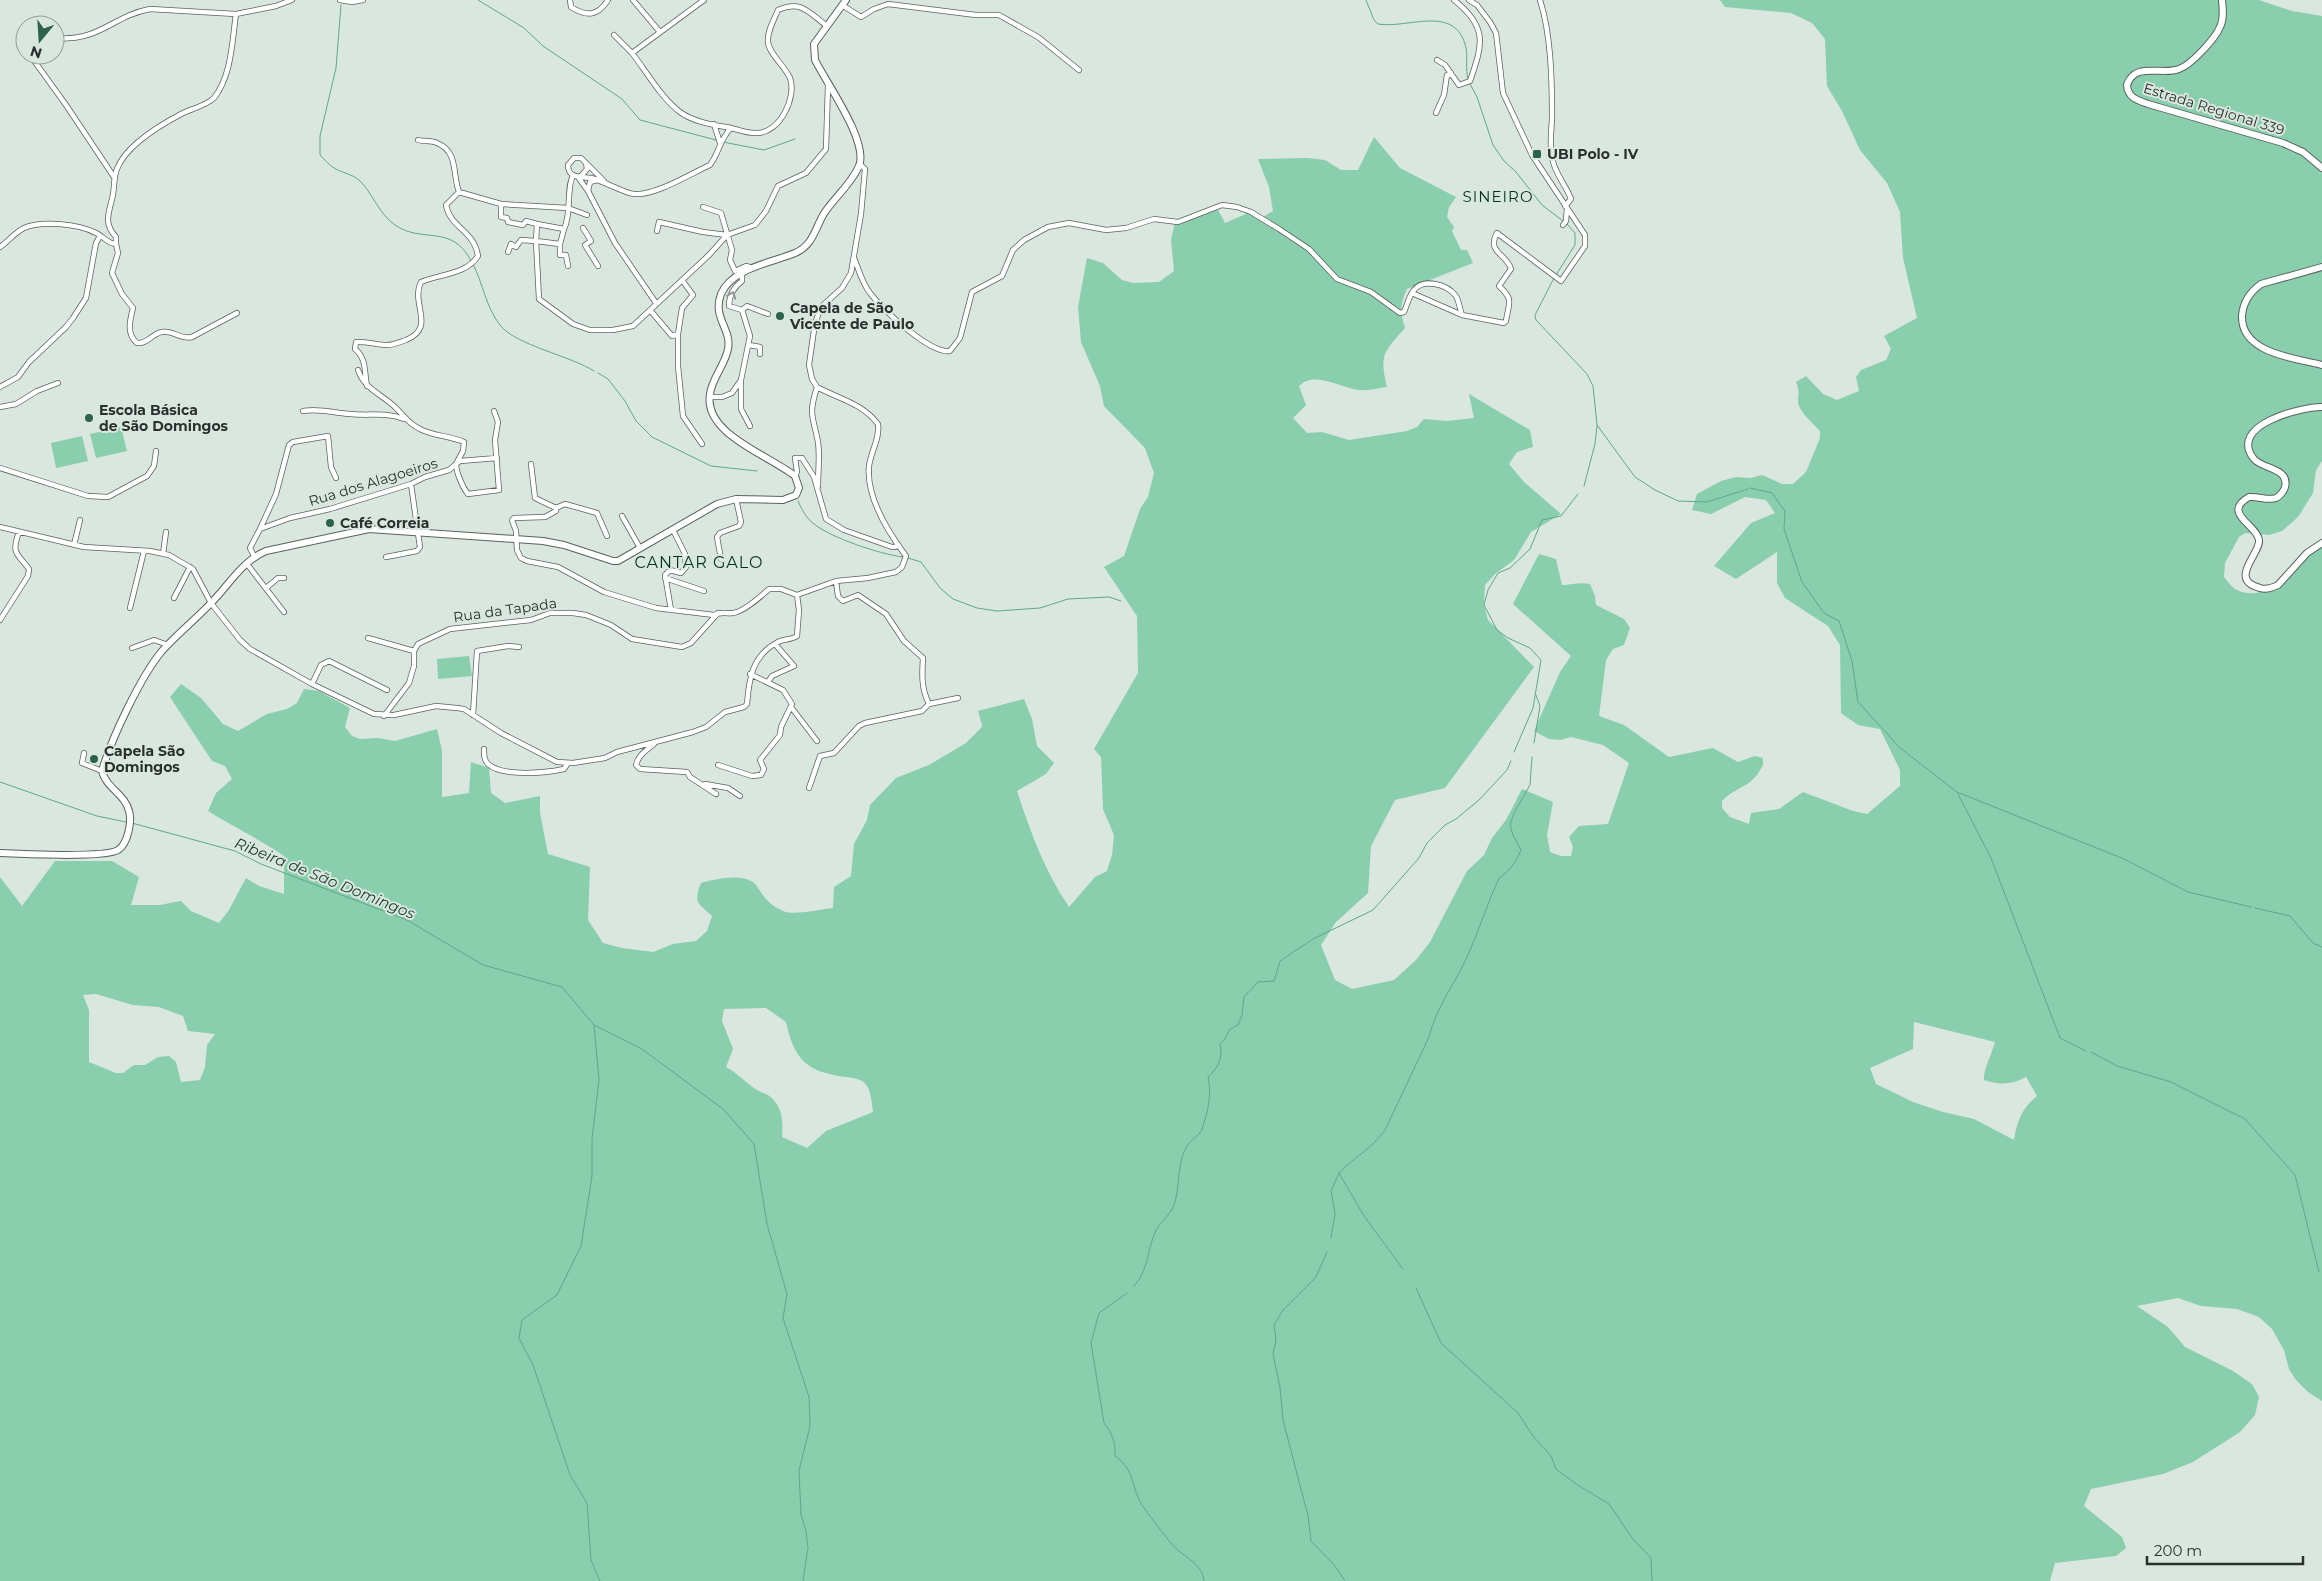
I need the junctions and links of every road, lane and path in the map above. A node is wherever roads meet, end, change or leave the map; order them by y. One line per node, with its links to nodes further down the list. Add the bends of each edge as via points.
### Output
1 (292, 0): 13 (street)
2 (340, 0): 3 (street)
3 (363, 0)
4 (570, 0): 5 (street, via 571,7 595,14)
5 (608, 0)
6 (633, 0): 15 (street)
7 (704, 0): 15 (street)
8 (1454, 0): 22 (street, via 1471,16 1479,31 1481,49 1469,83 1459,85)
9 (1468, 0): 40 (street, via 1477,5 1496,33 1503,93 1532,155)
10 (1540, 0): 40 (street, via 1547,40 1551,154 1571,200)
11 (2222, 0): 31 (street, Estrada Regional 339, via 2221,26 2194,58 2175,71 2147,70 2135,74 2127,85 2129,94 2148,104 2290,145)
12 (844, 2): 14 (street); 21 (street, via 861,17 888,4 999,15 1038,37)
13 (236, 14): 17 (street, via 150,9 139,11 84,38); 33 (street, via 232,52 219,90 212,100 151,132 118,165)
14 (827, 26): 23 (street, via 814,44 813,51); 26 (street, via 800,6 792,4 778,10 769,31 768,45 790,77 790,101 768,131 757,134)
15 (660, 32): 18 (street)
16 (614, 35): 18 (street)
17 (65, 38)
18 (632, 53): 25 (street, via 680,113)
19 (1437, 60): 22 (street)
20 (37, 65): 33 (street)
21 (1079, 70)
22 (1451, 73): 24 (street, via 1447,75 1444,95)
23 (828, 85): 30 (street, via 860,145); 48 (street, via 826,149 806,173 778,186 755,225)
24 (1436, 113)
25 (714, 124): 26 (street); 28 (street)
26 (731, 128): 28 (street)
27 (418, 140): 37 (street, via 436,142 449,152 454,160)
28 (720, 143): 35 (street, via 710,165 652,191 633,194)
29 (586, 162): 32 (street, via 586,172); 32 (street, via 578,158 571,160 568,168); 35 (street)
30 (860, 164): 55 (street, via 865,169); 59 (street, via 824,214 808,246)
31 (2322, 168)
32 (577, 176): 34 (street); 36 (street); 41 (street, via 570,180)
33 (114, 177): 51 (street, via 115,188 107,221 116,237)
34 (597, 180): 35 (street); 36 (street, via 590,182)
35 (605, 182)
36 (588, 191): 63 (street, via 615,243)
37 (459, 192): 38 (street); 76 (street, via 446,204 451,219 468,233 478,256 447,276 420,282 418,294 422,321 418,333 393,345 365,341 355,344 364,360)
38 (500, 204): 41 (street); 44 (street, via 501,217 507,218 508,222)
39 (703, 207): 48 (street, via 721,213)
40 (1566, 207): 43 (street); 68 (street, via 1585,235 1585,246 1561,281 1497,233 1493,245 1511,269 1499,286 1509,295 1506,321)
41 (568, 208): 42 (street); 46 (street)
42 (587, 215)
43 (1565, 223)
44 (537, 224): 46 (street); 50 (street)
45 (583, 228): 57 (street, via 591,241 585,246)
46 (564, 229): 52 (street)
47 (657, 231): 48 (street, via 659,222)
48 (727, 235): 59 (street, via 735,271 746,266); 61 (street)
49 (100, 236): 51 (street); 53 (street, via 70,226 33,224 22,228); 77 (street, via 86,298 81,306 66,327 18,377)
50 (536, 241): 52 (street); 54 (street, via 520,240 516,247 511,244); 64 (street, via 539,299 573,324 590,330 613,330 633,326)
51 (116, 244): 66 (street, via 118,253 112,274 133,308 129,322 132,337 137,343 144,343 164,332 192,337)
52 (560, 244): 56 (street, via 560,255 566,256)
53 (0, 247)
54 (508, 252)
55 (854, 258): 62 (street, via 870,294 921,341 945,352 950,351 960,338 972,292 1002,276 1013,250 1024,240 1048,227 1069,223 1106,230 1126,228 1154,219 1178,222 1222,205 1236,207 1265,220 1309,249 1337,279 1371,292 1402,312); 78 (street, via 847,281 818,313 809,365)
56 (568, 266)
57 (598, 266)
58 (2322, 267): 72 (street, via 2261,284 2245,302 2242,320 2251,339 2264,349)
59 (754, 268): 60 (street)
60 (742, 274): 65 (street, one-way to 60, via 730,306 729,301 735,285 742,281); 79 (street, via 728,283 718,305 729,345)
61 (682, 280): 63 (street); 69 (street, via 693,295 682,308)
62 (1412, 293): 68 (street); 68 (street, via 1422,284 1447,289 1456,296)
63 (656, 303): 64 (street)
64 (650, 310): 69 (street, via 672,336)
65 (742, 310): 67 (street, via 747,306); 70 (street, via 748,327)
66 (236, 313)
67 (768, 314)
68 (1462, 315)
69 (678, 334): 86 (street, via 683,416)
70 (749, 345): 71 (street, via 760,347); 74 (street)
71 (760, 354)
72 (2322, 365)
73 (358, 370): 76 (street, Rua dos Alagoeiros)
74 (741, 380): 79 (street, via 732,393); 85 (street, via 741,409)
75 (58, 383): 80 (street, via 36,391 16,404)
76 (367, 386): 84 (street, Rua dos Alagoeiros)
77 (0, 387)
78 (817, 387): 95 (street, via 811,417 818,442); 110 (street, via 861,407 878,424 869,480 872,495)
79 (709, 397): 92 (street, via 711,413 725,431)
80 (0, 407)
81 (2322, 407): 108 (street, via 2294,411 2254,431 2249,441 2251,454 2260,464 2279,471 2285,487 2276,498 2246,498 2239,511 2258,538 2258,549 2248,562 2246,573 2249,582 2260,589 2278,585 2307,553)
82 (303, 411): 84 (street, via 316,408 349,414 390,414)
83 (494, 411): 88 (street, via 498,422 495,435)
84 (405, 420): 89 (street, Rua dos Alagoeiros, via 423,430 464,442)
85 (750, 426)
86 (702, 444)
87 (156, 451): 91 (street, via 154,466 147,476 108,497 88,496)
88 (497, 458): 89 (street); 89 (street, via 499,490 468,494)
89 (456, 464): 94 (street, Rua dos Alagoeiros, via 449,470)
90 (531, 464): 97 (street, via 535,498)
91 (0, 468)
92 (795, 476): 95 (street, via 795,458 802,458); 96 (street, via 799,488 796,495 783,500)
93 (336, 478): 101 (street, via 331,467 328,436 293,442)
94 (411, 484): 101 (street, Rua dos Alagoeiros, via 290,518); 105 (street)
95 (818, 490): 110 (street, via 826,519 833,525 878,542)
96 (736, 499): 102 (street, via 718,504); 116 (street, via 741,522 717,537)
97 (556, 508): 106 (street, via 565,504 596,513); 107 (street, via 552,515 545,517 514,518)
98 (622, 516): 111 (street)
99 (80, 520): 109 (street)
100 (0, 527): 103 (street)
101 (260, 530): 114 (street, via 250,548)
102 (673, 530): 111 (street); 120 (street, via 686,567 681,573 670,570)
103 (19, 532): 109 (street); 131 (street, via 15,554 29,569 28,576)
104 (166, 532): 113 (street)
105 (419, 532): 107 (street); 114 (street, via 353,531); 115 (street, via 420,547 417,551)
106 (607, 536)
107 (516, 539): 111 (street, via 564,545 613,561); 128 (street, via 521,558 526,561 553,565 604,592)
108 (2322, 544)
109 (74, 545): 112 (street)
110 (899, 546): 121 (street, via 906,556 896,572)
111 (640, 548)
112 (144, 550): 113 (street); 127 (street)
113 (163, 554): 118 (street)
114 (254, 556): 117 (street)
115 (386, 557)
116 (721, 559)
117 (247, 564): 122 (street); 126 (street)
118 (190, 567): 125 (street); 126 (street)
119 (284, 578): 122 (street, via 278,578)
120 (665, 578): 123 (street); 128 (street)
121 (836, 581): 124 (street); 143 (street, via 838,596 843,601 858,594 879,608 904,641 922,658 923,686)
122 (266, 588): 129 (street)
123 (704, 591)
124 (797, 596): 130 (street, via 781,589 769,589 758,600 734,614); 133 (street, via 797,636)
125 (174, 598)
126 (211, 603): 134 (street); 140 (street, via 246,645)
127 (130, 608)
128 (671, 610): 130 (street, via 714,615)
129 (284, 612)
130 (719, 612): 137 (street, Rua da Tapada, via 695,639 682,647 632,639 612,624 586,615 550,613 532,620 450,628 418,644)
131 (0, 620)
132 (368, 638): 137 (street)
133 (775, 644): 138 (street); 139 (street, via 794,666 772,676)
134 (168, 645): 136 (street, via 154,640); 153 (street, via 150,668 117,732)
135 (519, 647): 145 (street, via 477,651)
136 (132, 648)
137 (414, 651): 146 (street, via 409,684)
138 (750, 674): 139 (street); 148 (street, via 744,707 725,712 706,727)
139 (768, 682): 144 (street, via 783,690)
140 (312, 684): 141 (street, via 321,665 329,661); 146 (street)
141 (387, 690)
142 (958, 698): 143 (street)
143 (929, 704): 155 (street, via 922,711 859,726 834,753 820,756)
144 (791, 706): 147 (street); 152 (street, via 780,735 760,760 764,769 761,775 752,776)
145 (473, 715): 146 (street, via 457,708 436,706); 151 (street, via 557,762)
146 (384, 716)
147 (817, 741)
148 (655, 744): 151 (street, via 617,752 592,762); 154 (street, via 637,761 640,770 687,772)
149 (484, 749): 151 (street, via 488,764 510,772 553,771 564,769)
150 (84, 753): 153 (street, via 82,763)
151 (568, 763)
152 (718, 765)
153 (102, 771): 158 (street, via 107,784 130,812 126,838 117,851 52,855)
154 (704, 784): 156 (street); 157 (street, via 728,788)
155 (809, 788)
156 (716, 794)
157 (740, 796)
158 (0, 853)

